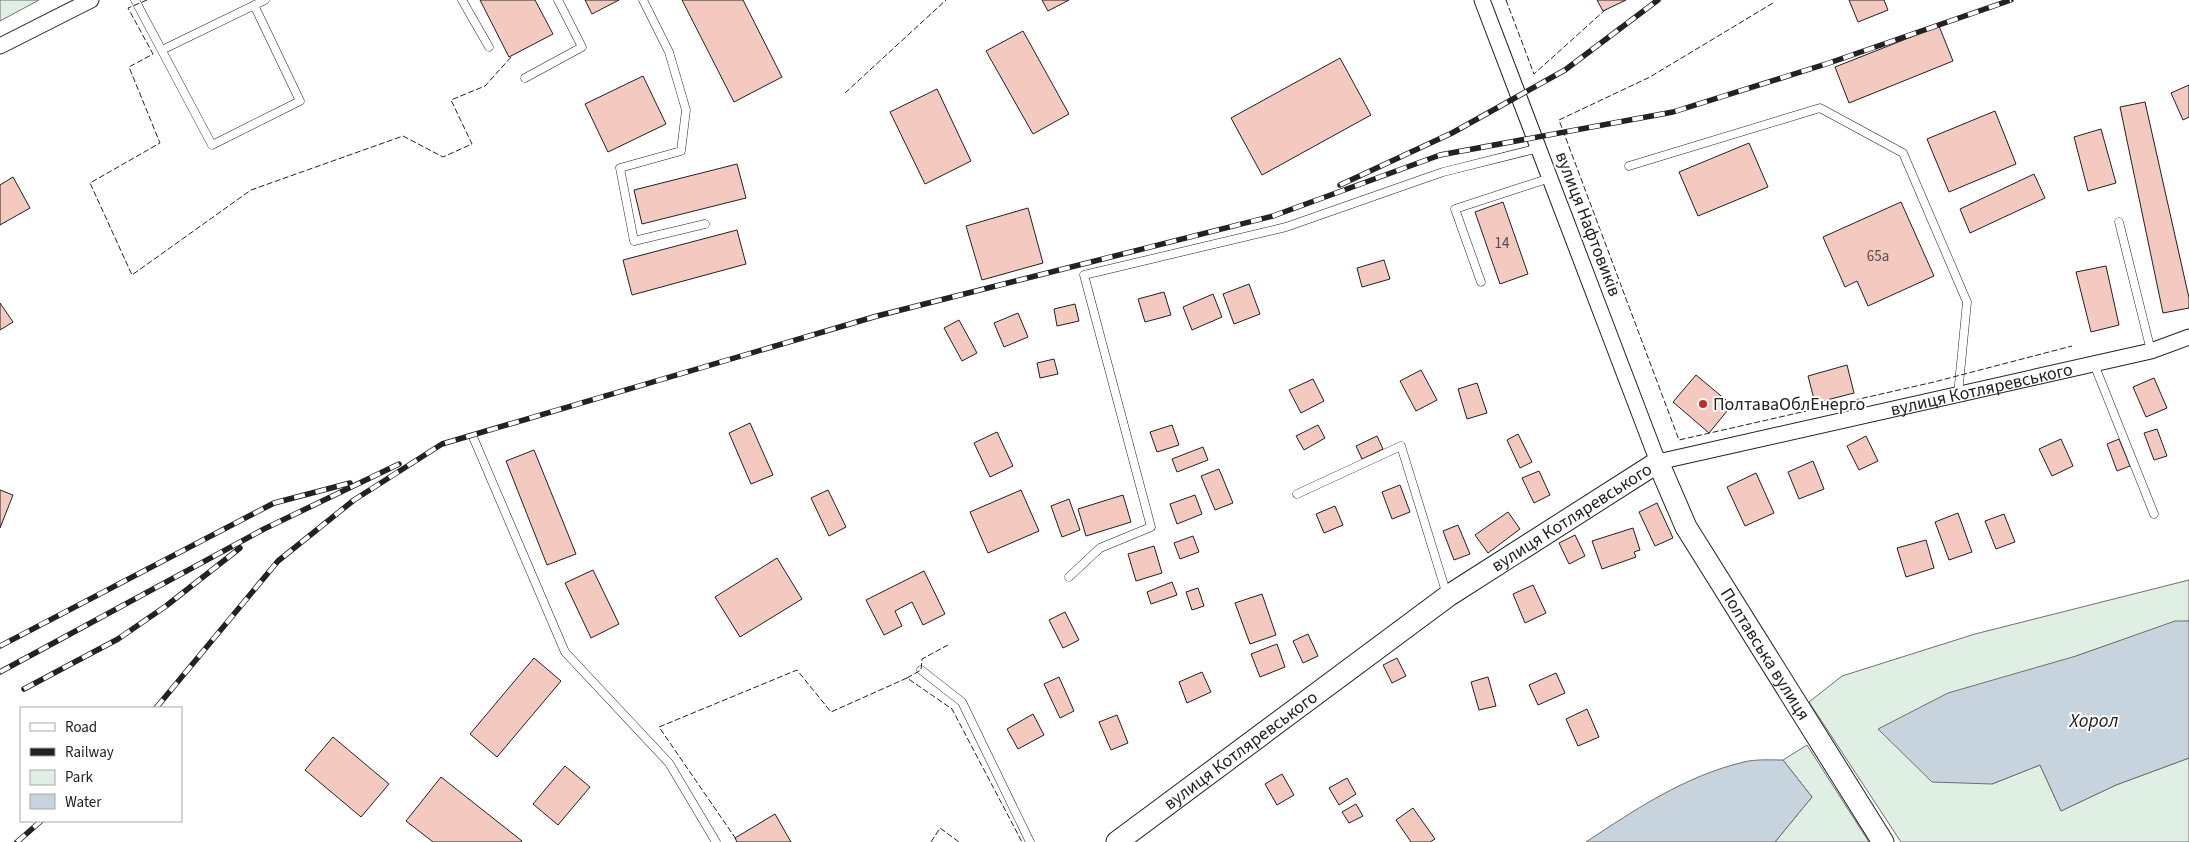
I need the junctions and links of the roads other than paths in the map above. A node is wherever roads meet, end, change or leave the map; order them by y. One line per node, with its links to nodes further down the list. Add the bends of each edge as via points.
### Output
1 (91, 0): 9 (street)
2 (135, 0): 11 (lane)
3 (266, 0): 8 (lane)
4 (462, 0): 10 (lane)
5 (558, 0): 12 (lane, via 582,47)
6 (644, 0): 17 (lane, via 669,52 686,110 681,151 620,168 634,241)
7 (1482, 0): 13 (street, вулиця Нафтовиків)
8 (254, 5): 11 (lane); 11 (lane, via 300,101 212,145)
9 (0, 46)
10 (489, 47)
11 (162, 50)
12 (525, 78)
13 (1539, 148): 15 (street, вулиця Нафтовиків); 27 (lane, via 1443,172 1286,227 1084,276 1151,527 1100,548)
14 (1629, 166): 22 (lane, via 1820,108 1903,153 1967,302)
15 (1550, 178): 18 (lane, via 1455,209); 24 (street, вулиця Нафтовиків)
16 (2119, 222): 20 (lane)
17 (705, 224)
18 (1482, 282)
19 (2189, 337): 20 (street, вулиця Котляревського)
20 (2151, 351): 21 (street, вулиця Котляревського)
21 (2094, 364): 22 (street, вулиця Котляревського); 26 (lane)
22 (1958, 394): 24 (street, вулиця Котляревського)
23 (473, 437): 30 (lane, via 566,652 669,763)
24 (1658, 462): 28 (street, вулиця Котляревського); 33 (street, Полтавська вулиця, via 1686,527)
25 (1297, 494): 28 (lane, via 1401,446)
26 (2154, 514)
27 (1069, 578)
28 (1448, 596): 32 (street, вулиця Котляревського)
29 (921, 670): 31 (lane, via 962,702)
30 (716, 842)
31 (1030, 842)
32 (1117, 842)
33 (1883, 842)

